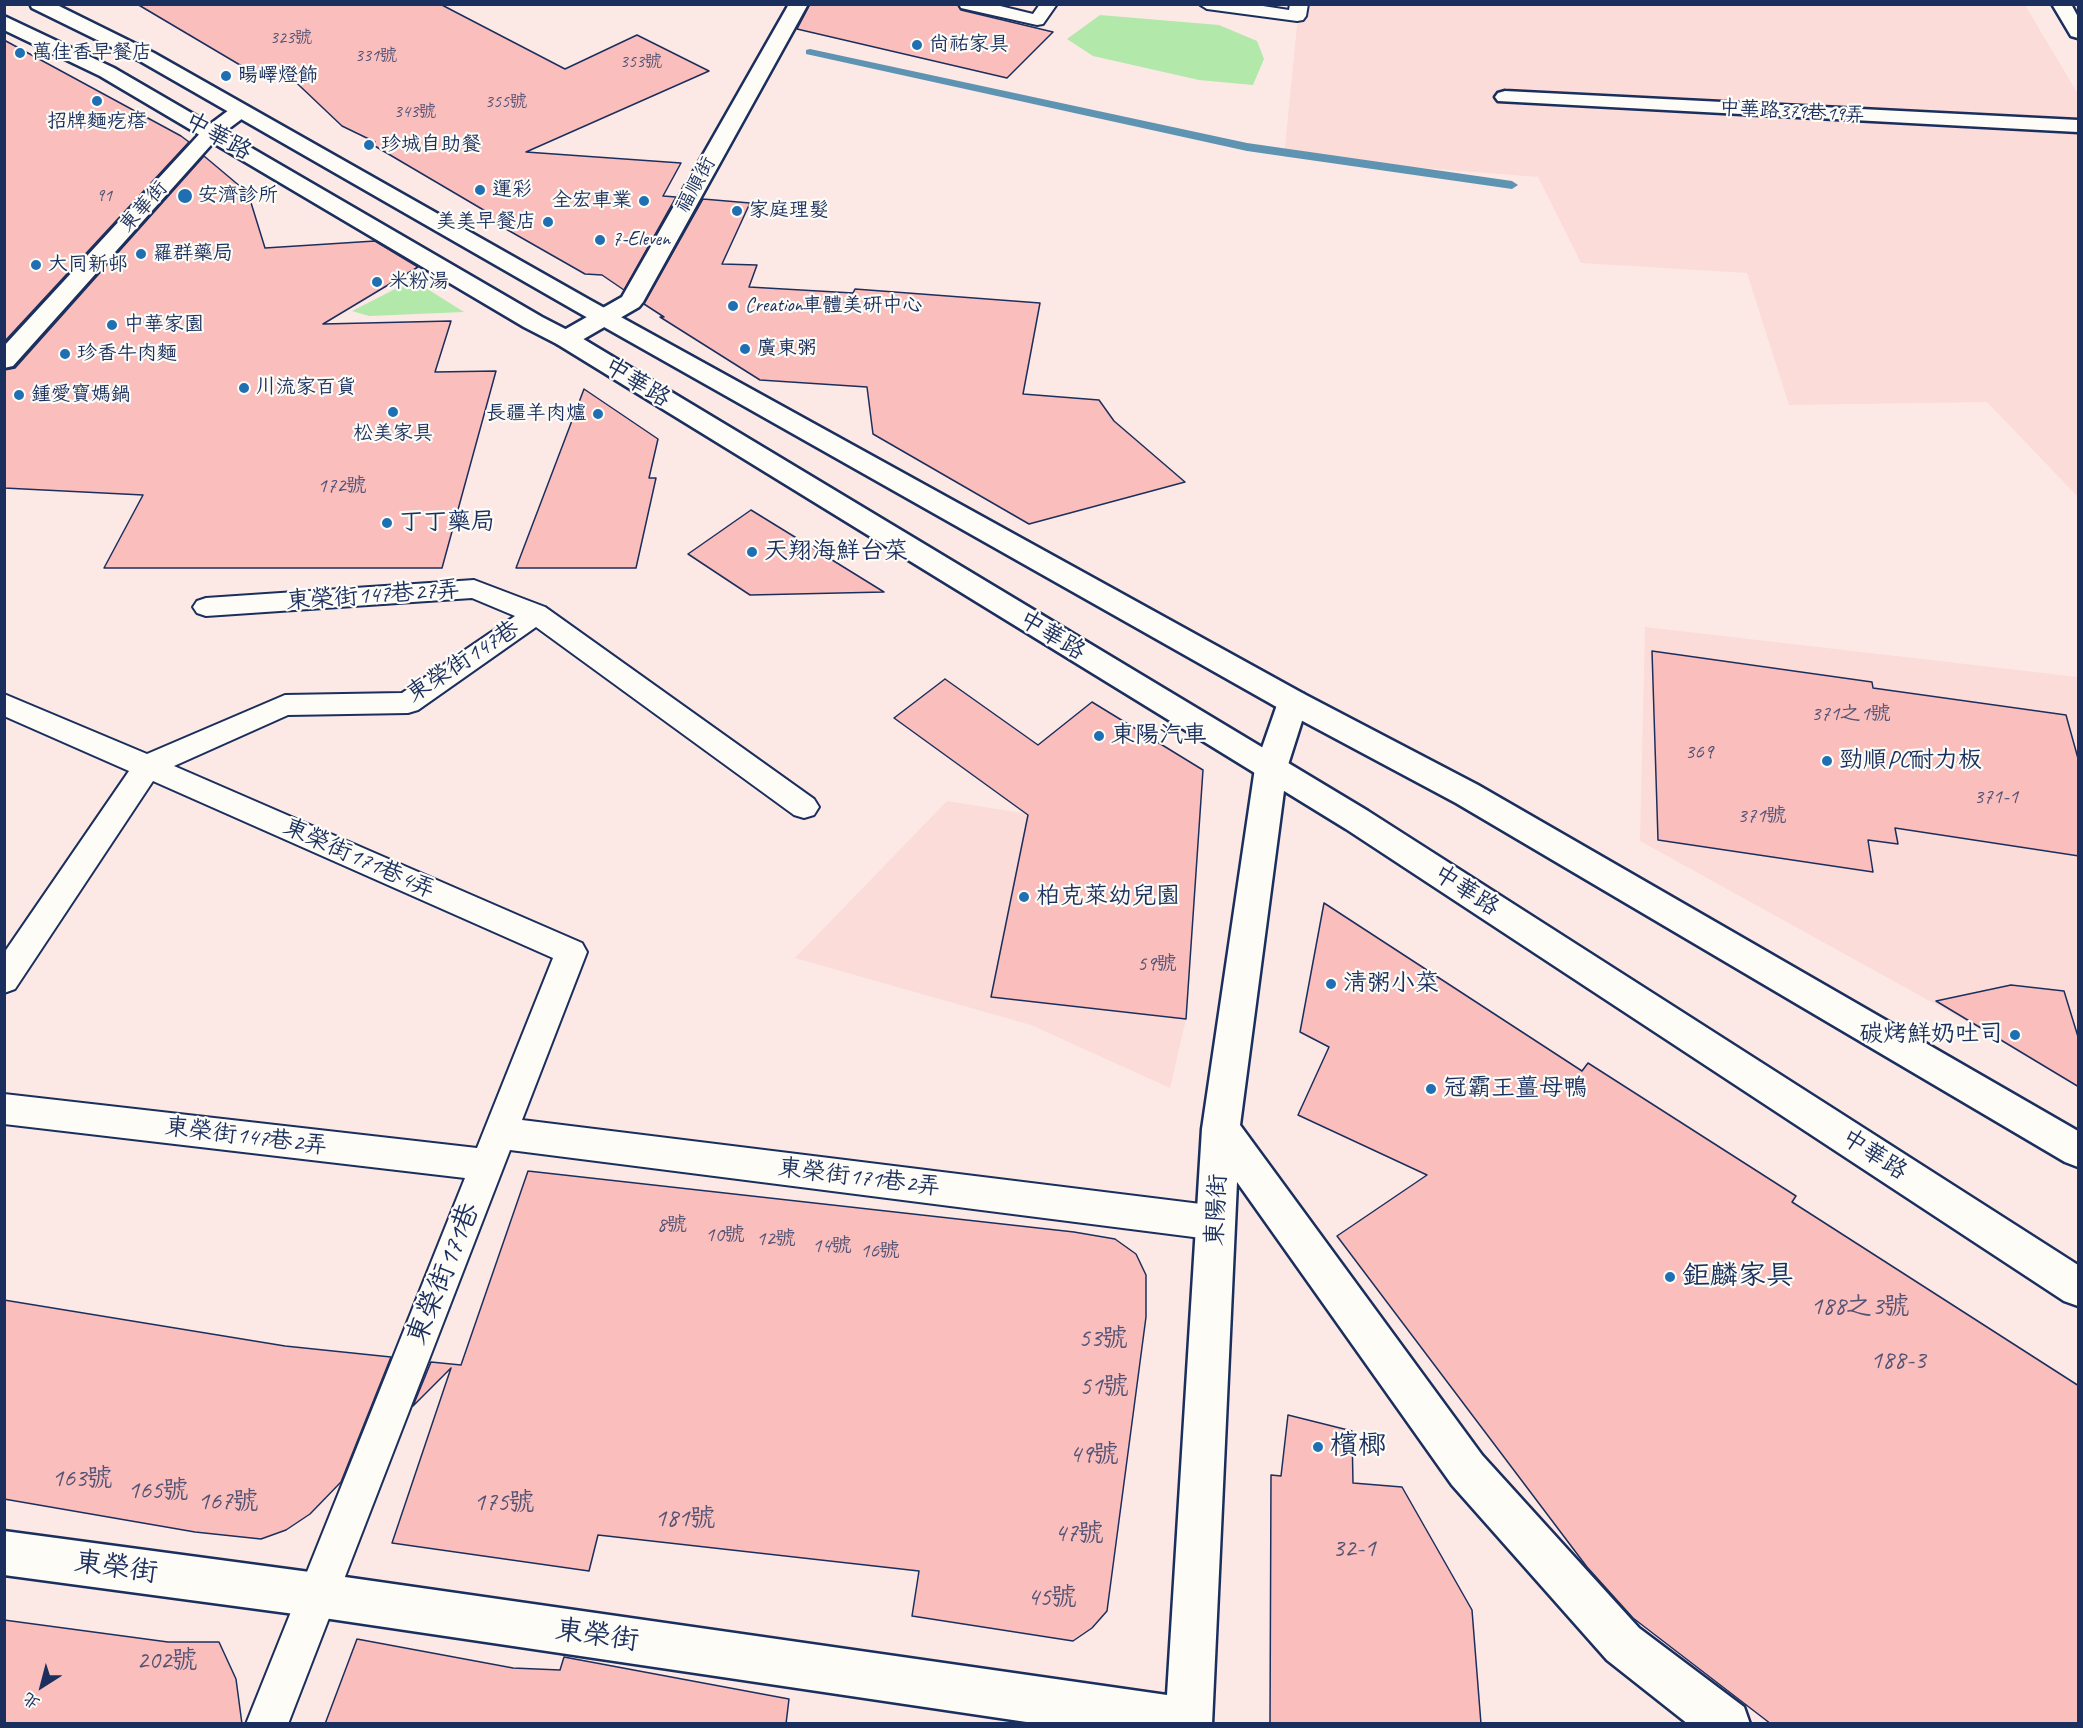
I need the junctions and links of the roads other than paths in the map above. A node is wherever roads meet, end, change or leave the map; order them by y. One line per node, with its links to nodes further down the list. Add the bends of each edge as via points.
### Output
1 (39, 4): 11 (street, 中華路, via 147,57)
2 (799, 4): 14 (street, 福順街, via 631,302)
3 (967, 4): 4 (lane, via 1037,20)
4 (1049, 4)
5 (1207, 4): 6 (lane, via 1297,16)
6 (1299, 4)
7 (2061, 4): 9 (street)
8 (4, 22): 13 (street, 中華路, via 107,72)
9 (2079, 32)
10 (1505, 97): 12 (street, 中華路379巷19弄)
11 (240, 111): 13 (street, 東華街); 14 (street, 中華路)
12 (2079, 126)
13 (213, 132): 15 (street, 中華路); 16 (street, 東華街)
14 (603, 317): 15 (street, 福順街); 19 (street, 中華路)
15 (566, 339): 22 (street, 中華路)
16 (4, 361)
17 (206, 607): 18 (lane, 東榮街147巷27弄, via 474,589)
18 (536, 614): 21 (lane, 東榮街147巷, via 408,704 285,705); 23 (lane, 東榮街147巷)
19 (1293, 702): 22 (street, 東陽街); 29 (street, 中華路, via 1467,794)
20 (4, 704): 21 (lane, 東榮街171巷4弄)
21 (147, 766): 24 (lane, 東榮街171巷4弄); 25 (lane)
22 (1271, 768): 27 (street, 東陽街); 32 (street, 中華路)
23 (804, 807)
24 (571, 952): 28 (lane, 東榮街171巷)
25 (4, 980)
26 (4, 1109): 30 (lane, 東榮街147巷2弄)
27 (1221, 1129): 31 (street, 東陽街); 37 (street, via 1467,1470 1623,1644)
28 (500, 1133): 30 (lane, 東榮街171巷); 31 (lane, 東榮街171巷2弄)
29 (2079, 1150)
30 (487, 1165): 34 (lane, 東榮街171巷)
31 (1217, 1223): 35 (street, 東陽街)
32 (2079, 1287)
33 (4, 1553): 34 (street, 東榮街)
34 (317, 1595): 35 (street, 東榮街); 36 (lane, 東榮街171巷)
35 (1189, 1723)
36 (267, 1724)
37 (1726, 1724)

